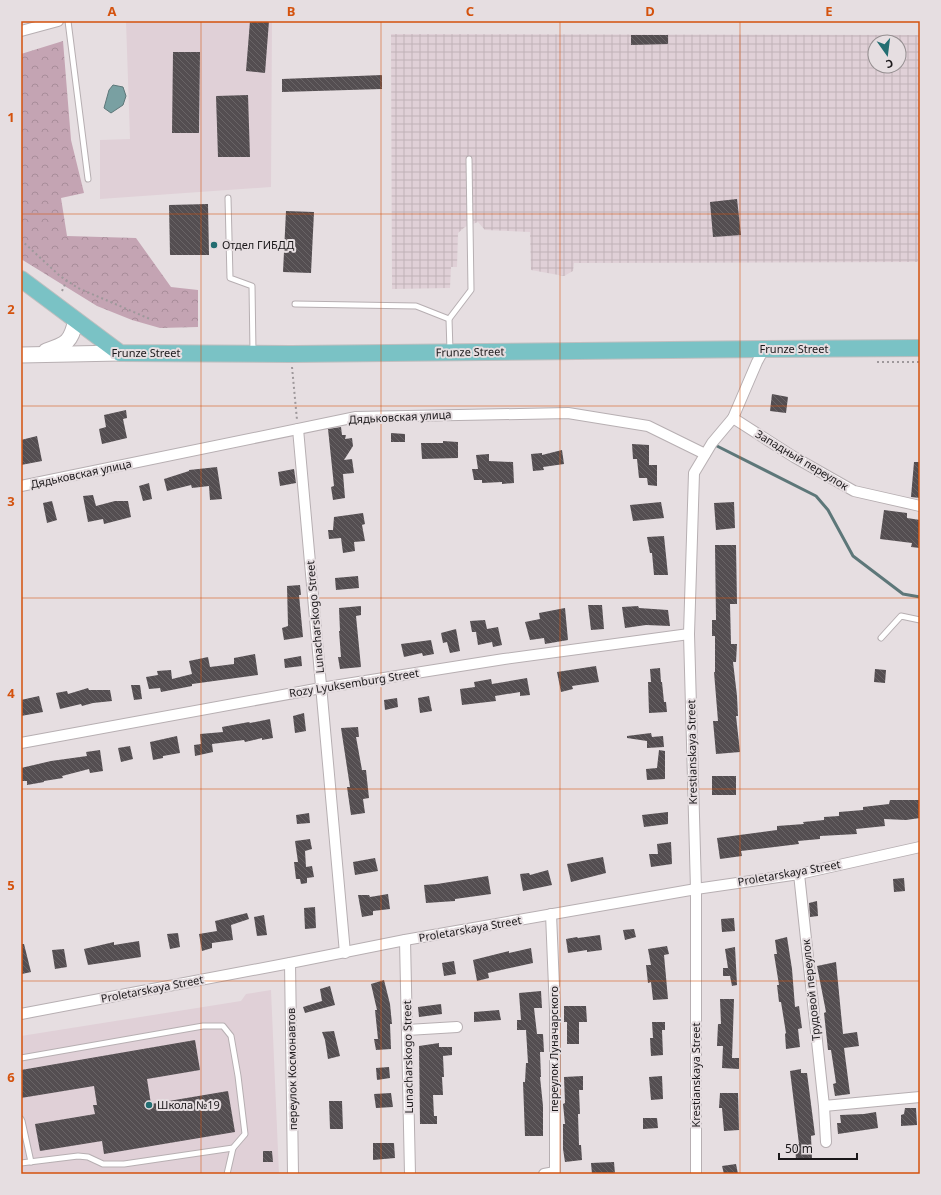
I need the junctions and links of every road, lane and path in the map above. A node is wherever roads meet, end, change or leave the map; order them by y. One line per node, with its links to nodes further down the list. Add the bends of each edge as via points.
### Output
1 (58, 21): 3 (street)
2 (68, 21): 5 (lane)
3 (21, 31)
4 (469, 159): 13 (lane, via 471,290)
5 (88, 179)
6 (228, 198): 19 (lane, via 230,278 252,286)
7 (21, 240): 9 (path)
8 (21, 279): 14 (main road)
9 (67, 280): 10 (path); 12 (path, via 78,288)
10 (62, 291)
11 (295, 304): 13 (lane, via 416,306)
12 (150, 319)
13 (449, 319): 17 (lane)
14 (76, 320): 18 (main road); 21 (main road, via 68,342 57,348)
15 (920, 348): 16 (main road, Frunze Street)
16 (764, 349): 17 (main road, Frunze Street); 22 (street, Krestianskaya Street)
17 (450, 352): 20 (main road, Frunze Street)
18 (120, 353): 19 (main road, Frunze Street); 21 (main road, Frunze Street)
19 (253, 353): 20 (main road, Frunze Street)
20 (291, 354): 23 (path)
21 (28, 355)
22 (733, 418): 24 (street, Krestianskaya Street); 26 (street, Западный переулок, via 854,491)
23 (298, 429): 24 (street, Дядьковская улица, via 356,417 568,413 648,426); 25 (street, Дядьковская улица); 30 (street, Lunacharskogo Street)
24 (705, 454): 28 (street, Krestianskaya Street, via 694,473)
25 (21, 486)
26 (920, 506)
27 (920, 620): 29 (lane, via 901,616)
28 (689, 634): 30 (street, Rozy Lyuksemburg Street, via 504,659); 34 (street, Krestianskaya Street)
29 (881, 638)
30 (321, 688): 31 (street, Rozy Lyuksemburg Street); 37 (street, Lunacharskogo Street)
31 (21, 743)
32 (920, 847): 33 (street, Proletarskaya Street)
33 (798, 874): 34 (street, Proletarskaya Street); 44 (street, Трудовой переулок)
34 (696, 889): 35 (street, Proletarskaya Street); 54 (street, Krestianskaya Street)
35 (551, 914): 36 (street, Proletarskaya Street); 53 (street, переулок Луначарского, via 555,1011 555,1172)
36 (405, 940): 37 (street, Proletarskaya Street); 41 (street, Lunacharskogo Street)
37 (345, 953): 38 (street, Proletarskaya Street)
38 (290, 963): 39 (street, Proletarskaya Street); 51 (street, переулок Космонавтов)
39 (21, 1014)
40 (457, 1027): 41 (street)
41 (407, 1030): 52 (street, Lunacharskogo Street)
42 (21, 1058): 47 (lane, via 203,1026 223,1026 231,1036 245,1134)
43 (920, 1097): 44 (street)
44 (824, 1106): 46 (street, Трудовой переулок)
45 (21, 1119): 48 (lane)
46 (826, 1142)
47 (233, 1148): 48 (lane, via 124,1164 103,1164 88,1157 78,1156); 50 (lane)
48 (31, 1162): 49 (lane)
49 (21, 1163)
50 (227, 1174)
51 (293, 1174)
52 (410, 1174)
53 (544, 1174)
54 (696, 1174)

